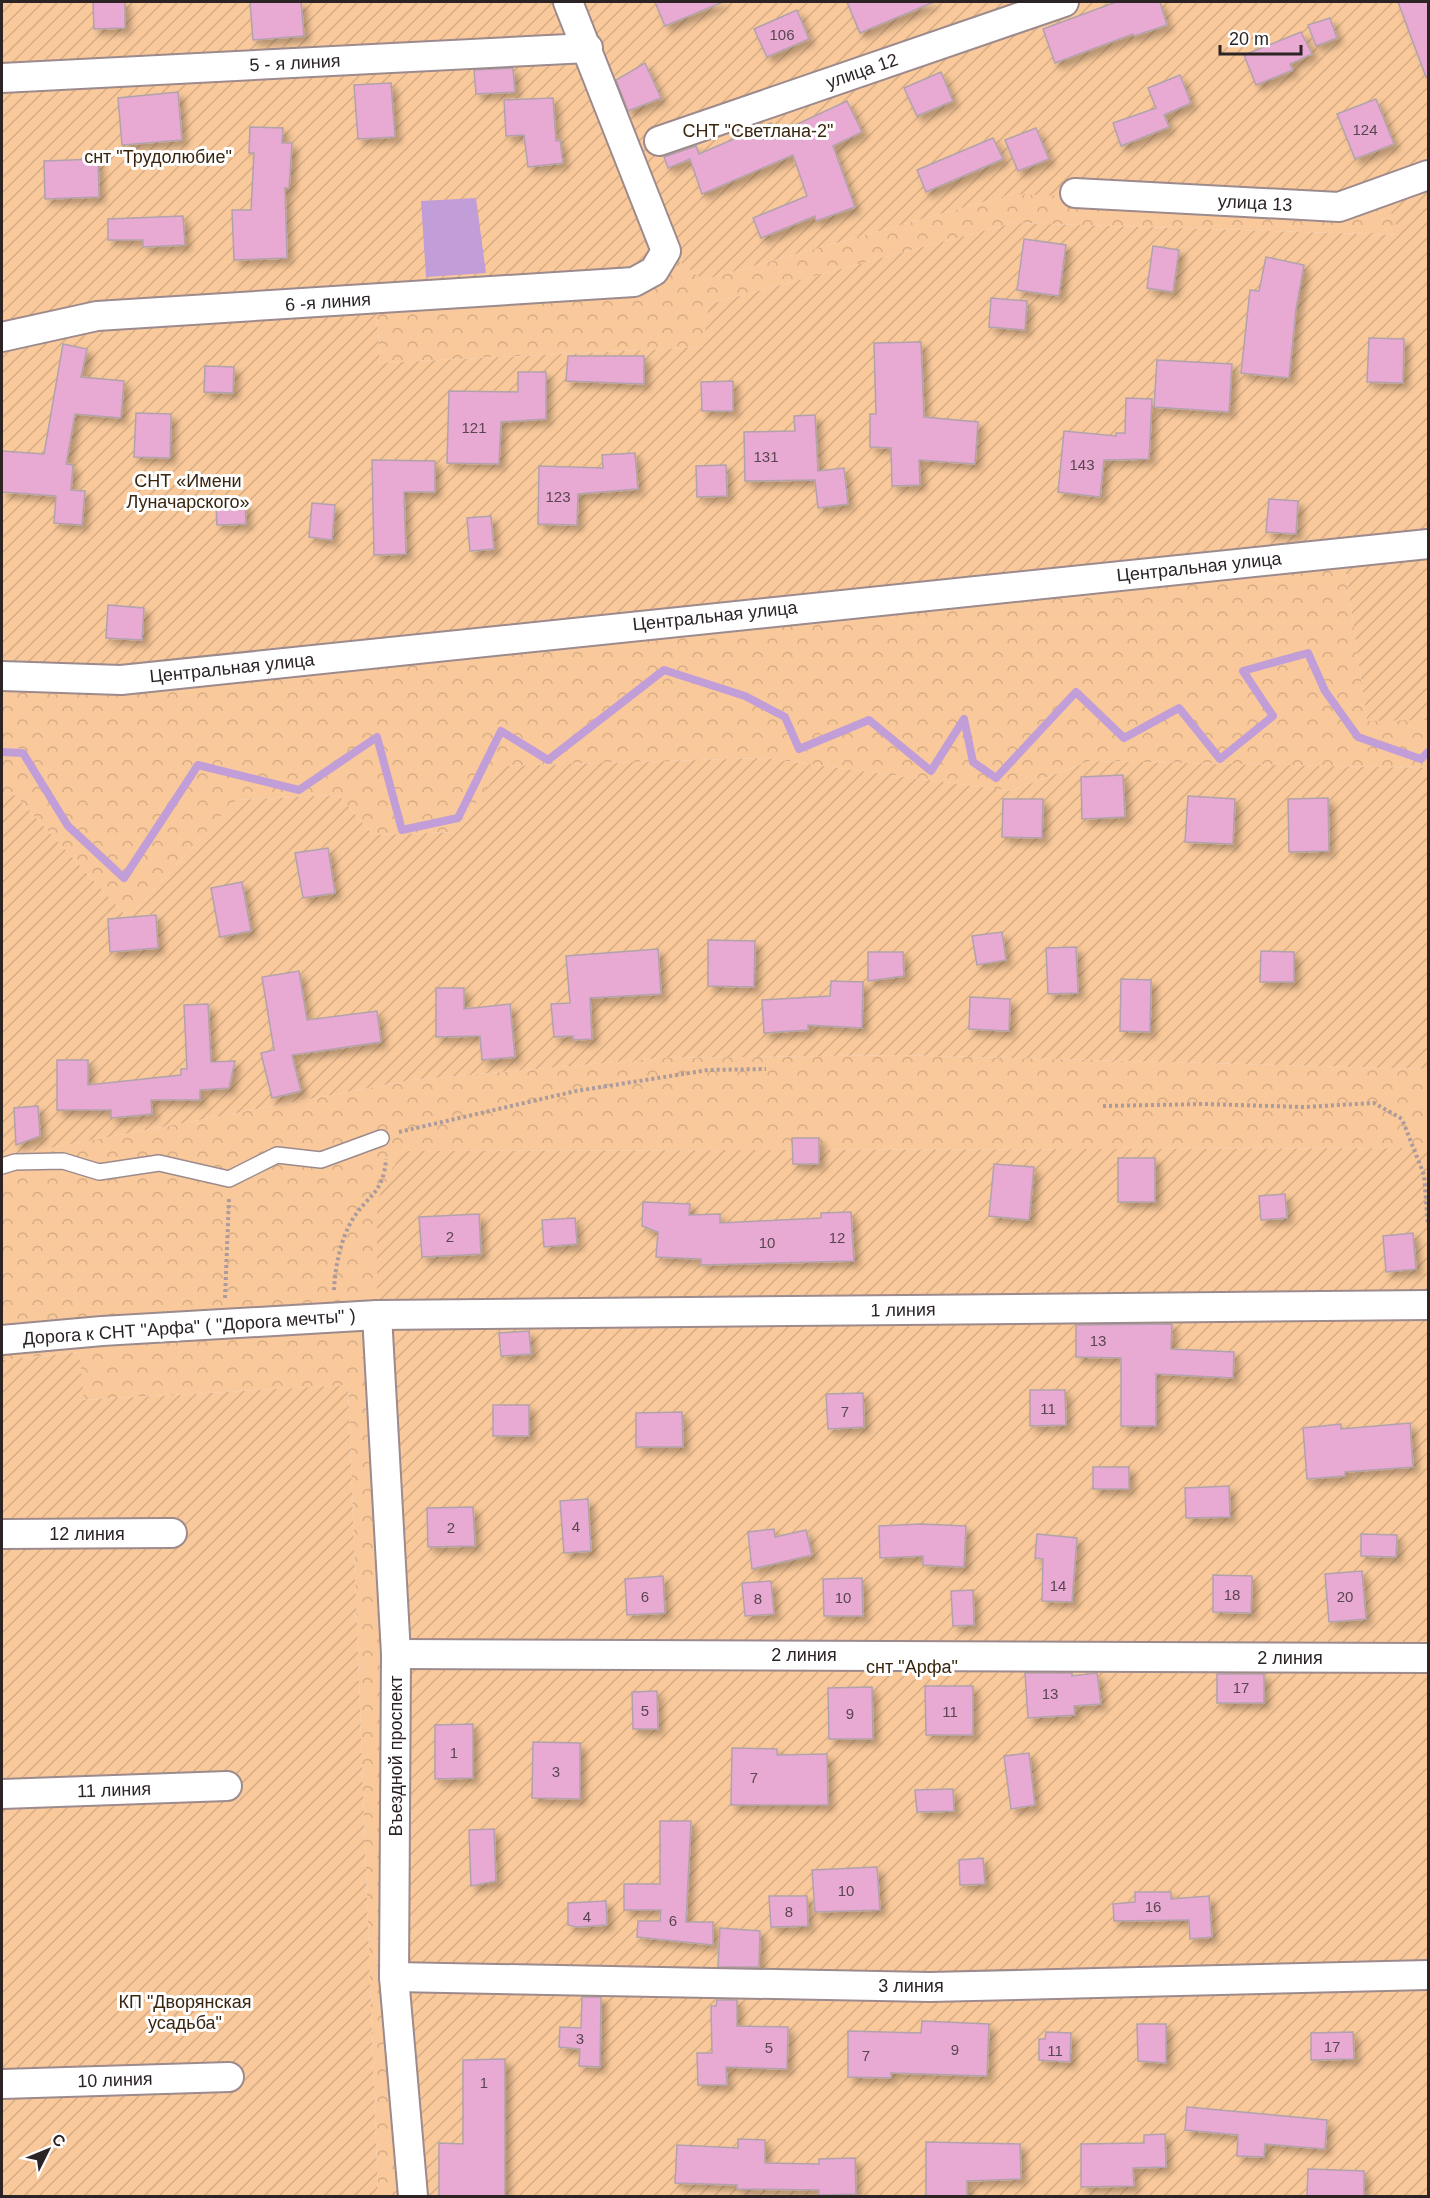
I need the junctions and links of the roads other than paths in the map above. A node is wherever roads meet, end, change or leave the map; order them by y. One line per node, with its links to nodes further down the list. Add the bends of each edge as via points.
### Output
1 (568, 2): 3 (street)
2 (1065, 2): 5 (street, улица 12)
3 (588, 48): 4 (street, 5 - я линия); 8 (street, 6 -я линия, via 666,251 654,272 634,282 97,316)
4 (2, 78)
5 (659, 141)
6 (1428, 175): 7 (street, улица 13, via 1340,207)
7 (1075, 193)
8 (2, 337)
9 (1428, 544): 10 (street, Центральная улица, via 121,680)
10 (2, 676)
11 (381, 1138): 12 (lane, via 321,1160 277,1155 229,1179 159,1162 99,1172 63,1161)
12 (2, 1166)
13 (1428, 1305): 14 (street, 1 линия)
14 (377, 1315): 15 (street, Дорога к СНТ "Арфа" ( "Дорога мечты" )); 18 (street, Въездной проспект)
15 (2, 1340)
16 (172, 1533): 17 (street, 12 линия)
17 (2, 1534)
18 (396, 1654): 19 (street, 2 линия); 23 (street, Въездной проспект)
19 (1428, 1658)
20 (227, 1786): 21 (street, 11 линия)
21 (2, 1794)
22 (1428, 1975): 23 (street, 3 линия, via 930,1987)
23 (394, 1977): 26 (street, Въездной проспект)
24 (229, 2077): 25 (street, 10 линия)
25 (2, 2084)
26 (413, 2196)

